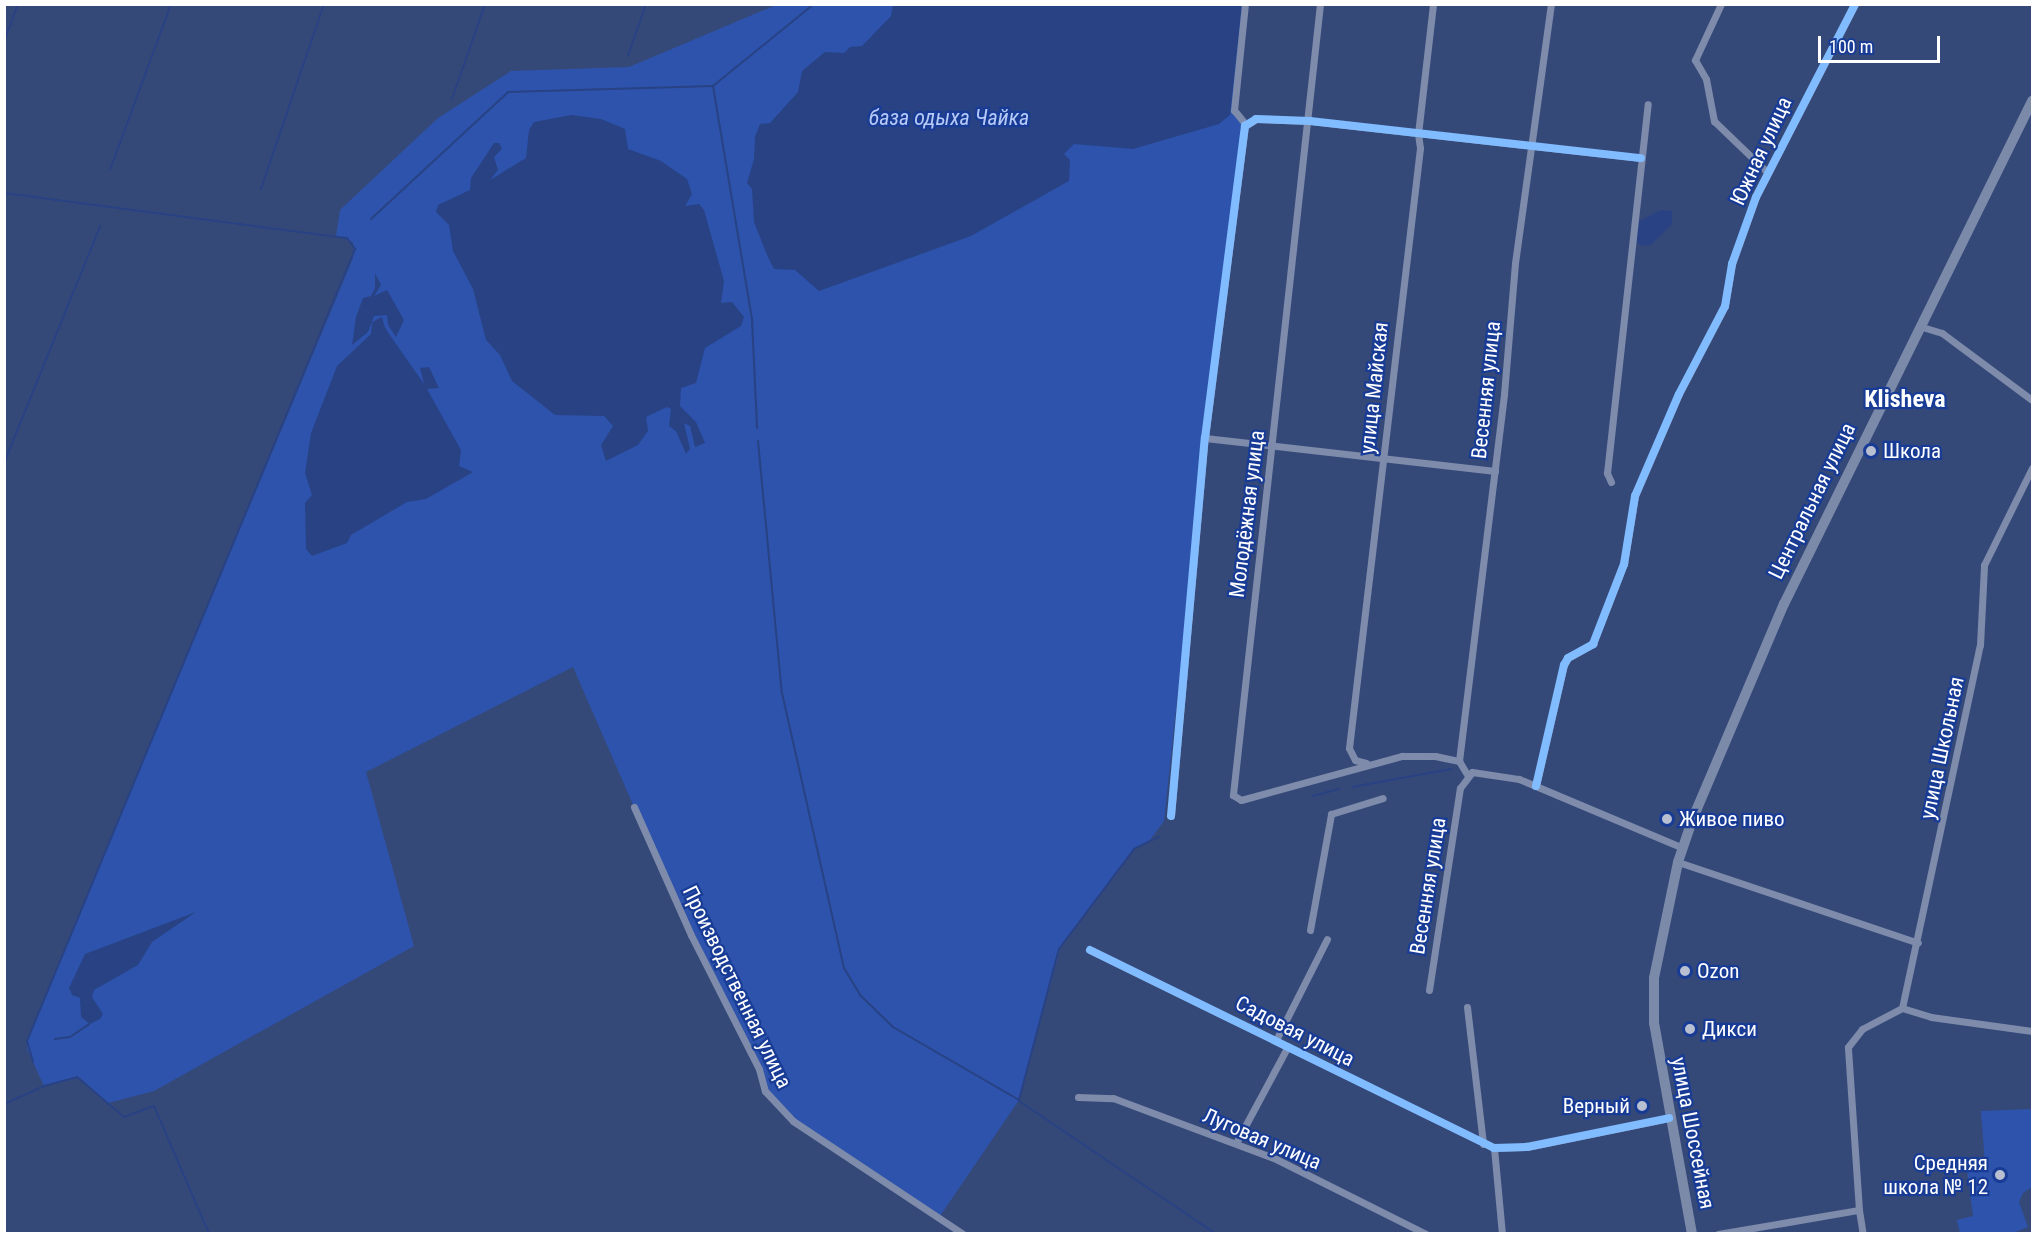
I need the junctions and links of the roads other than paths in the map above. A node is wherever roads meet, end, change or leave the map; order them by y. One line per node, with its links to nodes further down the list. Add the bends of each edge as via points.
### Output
1 (1245, 4): 10 (street, via 1234,110)
2 (1320, 4): 9 (street, Молодёжная улица)
3 (1433, 4): 11 (street, улица Майская)
4 (1551, 4): 12 (street, Весенняя улица)
5 (1720, 4): 14 (street, via 1695,60 1706,79 1714,121)
6 (1855, 4): 14 (street, Южная улица)
7 (2032, 101): 15 (main road, Центральная улица)
8 (1648, 104): 13 (street)
9 (1310, 121): 10 (street, via 1256,119); 11 (street); 18 (street, Молодёжная улица)
10 (1246, 125): 17 (street)
11 (1418, 134): 12 (street); 19 (street, улица Майская, via 1420,148)
12 (1531, 145): 13 (street); 21 (street, Весенняя улица)
13 (1641, 158): 22 (street, via 1607,472)
14 (1767, 172): 26 (street, Южная улица, via 1732,264 1725,306 1635,495 1624,564 1593,645 1568,658 1564,665)
15 (1919, 326): 16 (street, via 1942,333); 30 (main road, Центральная улица, via 1784,604)
16 (2032, 400)
17 (1205, 438): 18 (street); 29 (street)
18 (1273, 445): 19 (street); 24 (street, Молодёжная улица, via 1233,795 1241,800)
19 (1383, 459): 21 (street); 24 (street, улица Майская, via 1349,748 1355,760)
20 (2032, 468): 34 (street, улица Школьная, via 1983,570 1980,645)
21 (1495, 471): 23 (street, Весенняя улица)
22 (1611, 482)
23 (1459, 761): 24 (street, Молодёжная улица, via 1417,755); 25 (street)
24 (1368, 763)
25 (1468, 776): 26 (street, via 1486,774); 36 (street, Весенняя улица, via 1460,788)
26 (1536, 786): 30 (street)
27 (1383, 798): 32 (street, via 1330,814)
28 (634, 807): 48 (street, Производственная улица, via 691,935 759,1069 765,1091 793,1121)
29 (1171, 816)
30 (1683, 848): 31 (main road, Центральная улица)
31 (1678, 862): 34 (street); 43 (main road, улица Шоссейная, via 1654,978 1654,1023)
32 (1310, 930)
33 (1327, 939): 40 (street)
34 (1918, 943): 38 (street, улица Школьная)
35 (1090, 950): 40 (street, Садовая улица)
36 (1429, 990)
37 (1467, 1007): 45 (street)
38 (1902, 1008): 39 (street, via 1913,1014); 47 (street, via 1862,1029 1848,1047)
39 (2032, 1031)
40 (1276, 1040): 41 (street, Садовая улица)
41 (1288, 1046): 44 (street); 45 (street, Садовая улица)
42 (1078, 1097): 44 (street, Луговая улица, via 1113,1098)
43 (1669, 1118): 46 (street, via 1527,1148); 51 (main road, улица Шоссейная)
44 (1236, 1143): 49 (street, Луговая улица)
45 (1484, 1144): 46 (street, Садовая улица)
46 (1494, 1148): 50 (street)
47 (1859, 1210): 52 (street); 53 (street)
48 (963, 1233)
49 (1425, 1233)
50 (1502, 1233)
51 (1692, 1233)
52 (1718, 1233)
53 (1863, 1233)

